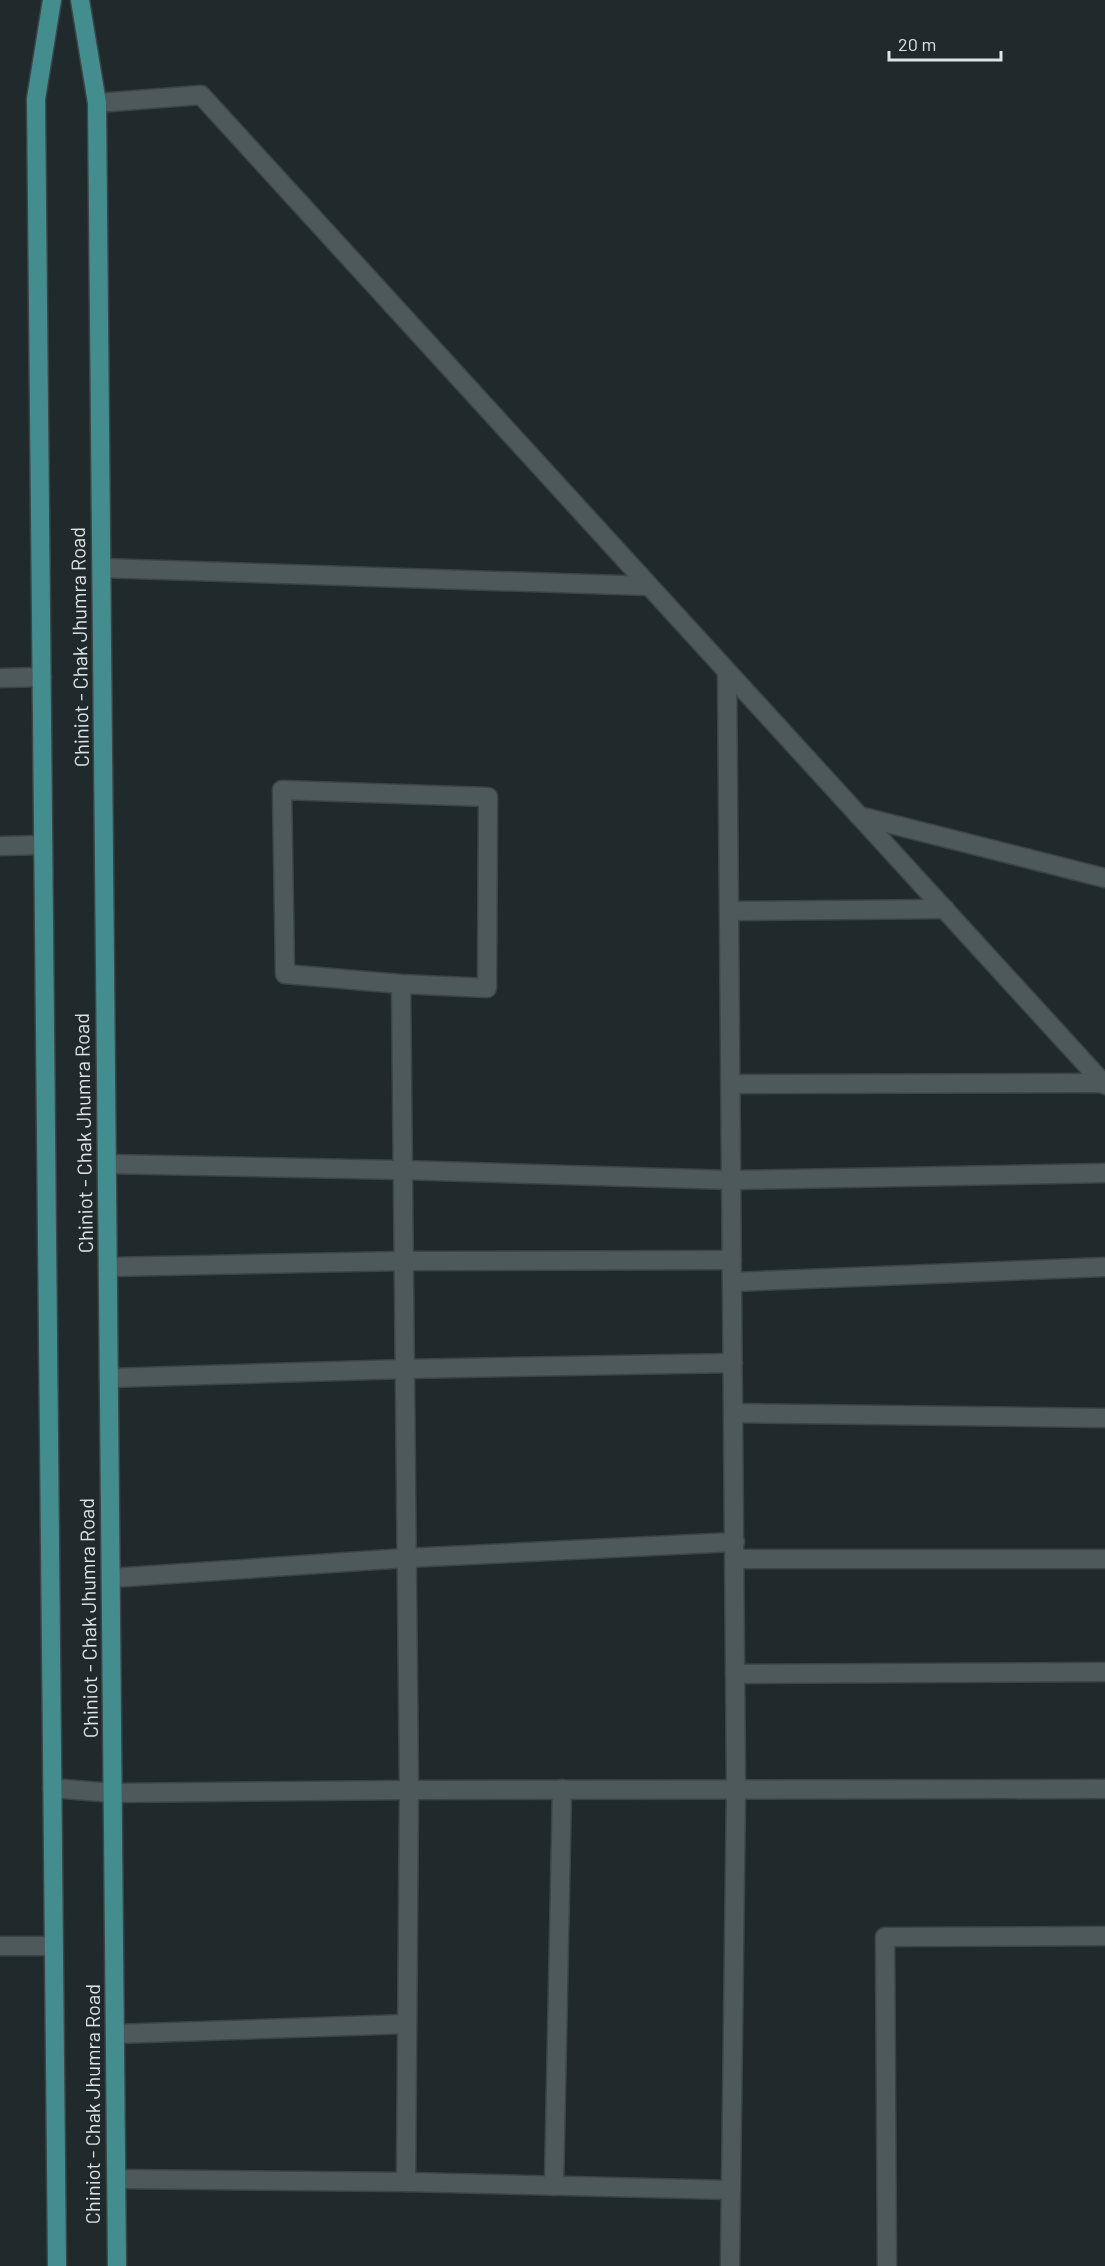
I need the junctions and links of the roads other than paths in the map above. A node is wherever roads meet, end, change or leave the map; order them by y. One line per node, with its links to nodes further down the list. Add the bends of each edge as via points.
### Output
1 (52, 0): 7 (main road, Chiniot - Chak Jhumra Road, via 36,99)
2 (80, 0): 3 (main road, Chiniot - Chak Jhumra Road)
3 (97, 103): 4 (main road, Chiniot - Chak Jhumra Road); 5 (street, via 201,95)
4 (102, 568): 5 (street); 18 (main road, Chiniot - Chak Jhumra Road)
5 (650, 586): 6 (street)
6 (728, 672): 9 (street); 14 (street)
7 (42, 677): 8 (street); 10 (main road, Chiniot - Chak Jhumra Road)
8 (0, 678)
9 (859, 816): 12 (street); 13 (street)
10 (43, 845): 11 (street); 38 (main road, Chiniot - Chak Jhumra Road)
11 (0, 846)
12 (1105, 878)
13 (945, 909): 14 (street); 17 (street)
14 (729, 911): 16 (street)
15 (401, 984): 15 (street, via 487,988 488,797 282,790 285,974); 19 (street)
16 (731, 1084): 17 (street); 21 (street)
17 (1104, 1084)
18 (107, 1164): 19 (street); 24 (main road, Chiniot - Chak Jhumra Road)
19 (402, 1170): 21 (street); 23 (street)
20 (1105, 1173): 21 (street)
21 (732, 1180): 22 (street)
22 (732, 1260): 23 (street); 26 (street)
23 (404, 1262): 24 (street); 28 (street)
24 (108, 1267): 29 (main road, Chiniot - Chak Jhumra Road)
25 (1105, 1267): 26 (street)
26 (732, 1282): 27 (street)
27 (733, 1363): 28 (street); 30 (street)
28 (405, 1369): 29 (street); 33 (street)
29 (109, 1378): 35 (main road, Chiniot - Chak Jhumra Road)
30 (734, 1413): 31 (street); 32 (street)
31 (1105, 1418)
32 (735, 1551): 33 (street); 34 (street); 37 (street)
33 (406, 1558): 35 (street); 39 (street)
34 (1105, 1559)
35 (111, 1578): 43 (main road, Chiniot - Chak Jhumra Road)
36 (1105, 1672): 37 (street)
37 (735, 1674): 41 (street)
38 (52, 1788): 43 (street); 46 (main road, Chiniot - Chak Jhumra Road)
39 (409, 1790): 40 (street); 43 (street); 47 (street)
40 (562, 1790): 41 (street); 51 (street)
41 (736, 1790): 42 (street); 52 (street)
42 (1105, 1790)
43 (113, 1793): 48 (main road, Chiniot - Chak Jhumra Road)
44 (1105, 1936): 56 (street, via 885,1937)
45 (0, 1946): 46 (street)
46 (53, 1946): 53 (main road, Chiniot - Chak Jhumra Road)
47 (407, 2024): 48 (street); 50 (street)
48 (115, 2034): 49 (main road, Chiniot - Chak Jhumra Road)
49 (117, 2179): 50 (street); 54 (main road, Chiniot - Chak Jhumra Road)
50 (406, 2182): 51 (street)
51 (554, 2186): 52 (street)
52 (731, 2190): 55 (street)
53 (57, 2266)
54 (117, 2266)
55 (730, 2266)
56 (886, 2266)

